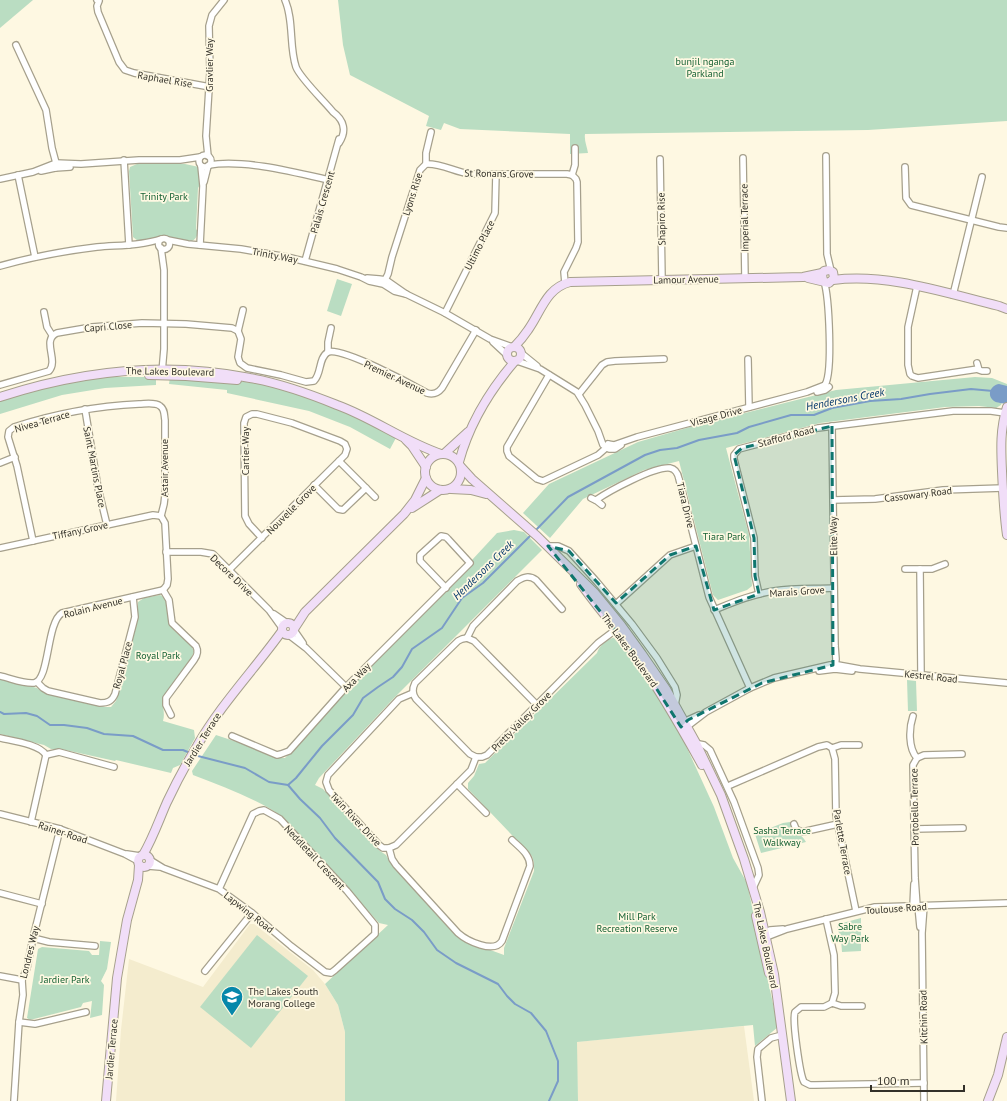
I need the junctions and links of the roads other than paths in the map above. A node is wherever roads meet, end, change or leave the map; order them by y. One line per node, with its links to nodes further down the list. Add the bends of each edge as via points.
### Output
1 (99, 0): 5 (street, Raphael Rise, via 98,12 118,62 125,70)
2 (224, 0): 5 (street, Gravlier Way, via 214,10 210,21)
3 (285, 0): 27 (street, Palais Crescent, via 296,67 333,112 340,125 339,143)
4 (16, 45): 18 (street, via 44,105)
5 (210, 87): 7 (street, Gravlier Way)
6 (431, 132): 17 (street, Lyons Rise)
7 (206, 136): 9 (street, Gravlier Way); 10 (street, Gravlier Way)
8 (575, 148): 24 (street, via 576,165)
9 (201, 156): 10 (street); 15 (street); 19 (street)
10 (209, 156): 16 (street); 20 (street)
11 (826, 156): 43 (street)
12 (743, 158): 44 (street, Imperial Terrace)
13 (660, 159): 45 (street, Shapiro Rise)
14 (124, 160): 15 (street); 18 (street); 35 (street)
15 (180, 160): 19 (street)
16 (231, 163): 20 (street); 27 (street)
17 (426, 164): 22 (street, St Ronans Grove, via 464,173); 46 (street, Lyons Rise, via 420,170)
18 (55, 165): 23 (street)
19 (200, 165): 20 (street); 28 (street)
20 (209, 166): 28 (street)
21 (905, 167): 29 (street, via 906,198 911,206)
22 (496, 174): 24 (street, St Ronans Grove); 53 (street, Ultimo Place, via 496,213)
23 (18, 175): 26 (street); 39 (street)
24 (572, 175): 47 (street, via 577,182 578,236 576,248 564,272)
25 (982, 177): 29 (street)
26 (0, 179)
27 (328, 180): 40 (street, Palais Crescent)
28 (203, 186): 36 (street)
29 (971, 220): 30 (street); 49 (street)
30 (1007, 228)
31 (161, 239): 32 (street); 33 (street); 37 (street, via 158,244)
32 (168, 240): 34 (street, Trinity Way); 38 (street)
33 (141, 244): 35 (street); 37 (street)
34 (188, 244): 36 (street, Trinity Way); 38 (street, Trinity Way)
35 (129, 245): 39 (street)
36 (200, 245): 40 (street, Trinity Way, via 263,252)
37 (160, 248): 38 (street); 42 (street)
38 (168, 248): 42 (street)
39 (35, 257): 41 (street)
40 (305, 261): 46 (street, Trinity Way, via 369,282)
41 (0, 266)
42 (164, 270): 54 (street)
43 (828, 276): 44 (street, Lamour Avenue); 48 (street, Lamour Avenue, via 886,280); 72 (street, Visage Drive, via 830,367 827,386)
44 (745, 278): 45 (street, Lamour Avenue)
45 (662, 280): 47 (street, Lamour Avenue)
46 (384, 281): 53 (street, Trinity Way, via 394,291)
47 (567, 283): 60 (street, via 550,294)
48 (917, 286): 49 (street, Lamour Avenue); 66 (street, via 908,327 910,374 918,378 978,366 982,371)
49 (954, 295): 50 (street, Lamour Avenue)
50 (1007, 309)
51 (243, 310): 56 (street)
52 (44, 312): 58 (street, via 47,327)
53 (445, 313): 57 (street, Trinity Way)
54 (164, 323): 56 (street, Capri Close); 58 (street, Capri Close, via 98,326); 67 (street)
55 (331, 328): 61 (street)
56 (238, 330): 61 (street, via 241,339 238,360 242,365 306,382 316,379 323,357)
57 (476, 330): 59 (street, Trinity Way); 61 (street, Premier Avenue, via 442,388 433,394 352,357)
58 (52, 335): 69 (street, via 50,345 53,362 49,371)
59 (490, 339): 60 (street, Trinity Way); 62 (street, Trinity Way)
60 (517, 350): 62 (street, via 520,358); 62 (street, via 508,350); 65 (street, Trinity Way)
61 (328, 352)
62 (512, 358): 65 (street); 77 (street)
63 (664, 359): 70 (street, via 607,362)
64 (748, 359): 72 (street)
65 (540, 369): 68 (street)
66 (987, 371)
67 (165, 372): 71 (street, The Lakes Boulevard, via 78,377); 78 (street, The Lakes Boulevard, via 286,387 337,405)
68 (549, 375): 70 (street); 80 (street, Visage Drive, via 509,445 507,451 512,458 543,481 598,455)
69 (0, 385)
70 (579, 394): 80 (street)
71 (0, 397)
72 (749, 407): 80 (street, Visage Drive)
73 (163, 408): 74 (street, Nivea Terrace, via 158,404 151,404); 99 (street, Astair Avenue, via 165,495)
74 (85, 409): 83 (street, Nivea Terrace, via 12,428 8,437); 100 (street, Saint Martins Place)
75 (1006, 412): 76 (street, Stafford Road, via 945,412); 82 (street, via 1001,434)
76 (832, 426): 96 (street, Elite Way); 115 (street, Stafford Road, via 742,448 734,454 734,463 754,538 755,576)
77 (470, 429): 81 (street); 86 (street)
78 (400, 435): 81 (street, The Lakes Boulevard); 87 (street, The Lakes Boulevard, via 412,446)
79 (346, 445): 84 (street, Nouvelle Grove, via 346,453); 102 (street, Cartier Way, via 285,421 257,414 246,417 245,516)
80 (607, 446)
81 (443, 454): 86 (street, via 450,455); 87 (street, via 431,458)
82 (1004, 454): 91 (street)
83 (15, 457): 85 (street); 103 (street, Nivea Terrace)
84 (339, 461): 89 (street, Nouvelle Grove); 90 (street)
85 (0, 463)
86 (460, 465): 92 (street, via 462,472 459,482); 94 (street, The Lakes Boulevard)
87 (426, 467): 88 (street)
88 (426, 478): 93 (street, via 431,486); 98 (street, Jardier Terrace, via 421,491)
89 (314, 485): 90 (street, via 341,510 347,508); 102 (street, Nouvelle Grove)
90 (366, 488): 95 (street)
91 (1003, 488): 96 (street, Cassowary Road, via 943,490 875,499); 101 (street)
92 (451, 489): 93 (street); 94 (street, The Lakes Boulevard, via 471,490)
93 (440, 490): 98 (street, Jardier Terrace)
94 (490, 496): 104 (street, The Lakes Boulevard)
95 (375, 497)
96 (833, 500): 113 (street, Elite Way)
97 (602, 505): 105 (street, Tiara Drive, via 594,499 642,476 667,468 674,469 680,479)
98 (404, 514): 121 (street, Jardier Terrace)
99 (161, 516): 100 (street, Tiffany Grove, via 153,515); 107 (street, Astair Avenue, via 165,523)
100 (107, 525): 103 (street, Tiffany Grove)
101 (1007, 535)
102 (262, 538): 111 (street, Nouvelle Grove)
103 (33, 541): 106 (street, Tiffany Grove)
104 (548, 546): 117 (street, The Lakes Boulevard, via 558,546 569,551); 120 (street, The Lakes Boulevard)
105 (696, 546): 117 (street, via 670,555); 119 (street, Tiara Drive)
106 (0, 548)
107 (166, 552): 111 (street, Decore Drive, via 210,553); 114 (street, Astair Avenue, via 168,579)
108 (945, 564): 110 (street)
109 (905, 569): 110 (street)
110 (920, 569): 124 (street)
111 (229, 570): 121 (street, Decore Drive)
112 (446, 588): 112 (street, Axa Way, via 470,563 443,536 420,555 420,561); 128 (street, Axa Way)
113 (834, 588): 115 (street, Marais Grove, via 783,590); 123 (street, Elite Way)
114 (163, 590): 116 (street, Rolain Avenue); 133 (street, via 169,600 172,623 198,650 194,660 166,698)
115 (759, 594): 119 (street, Marais Grove)
116 (133, 597): 126 (street, Rolain Avenue, via 59,614 41,677); 126 (street, Royal Place, via 135,617 111,701 100,703 48,691)
117 (616, 604): 132 (street, The Lakes Boulevard, via 672,682 676,690)
118 (562, 609): 122 (street, via 536,580 524,577 473,626)
119 (714, 610): 129 (street, Tiara Drive)
120 (619, 627): 131 (street, Pretty Valley Grove, via 598,644); 132 (street, The Lakes Boulevard, via 642,654); 135 (street, The Lakes Boulevard)
121 (288, 629): 128 (street); 158 (street, Jardier Terrace, via 226,701 197,745 168,802)
122 (467, 638): 130 (street, via 458,641 415,683); 131 (street, via 474,641)
123 (835, 666): 124 (street, Kestrel Road); 129 (street, Kestrel Road, via 774,678)
124 (922, 675): 127 (street, Kestrel Road)
125 (0, 676): 126 (street)
126 (37, 682)
127 (1005, 683)
128 (346, 687): 136 (street, Axa Way, via 289,751 277,755)
129 (750, 688): 135 (street, Kestrel Road)
130 (413, 693): 143 (street, via 470,754); 157 (street, Twin River Drive, via 399,699 326,780 329,790 353,817 382,848)
131 (537, 705): 143 (street, Pretty Valley Grove, via 487,755)
132 (675, 705): 135 (street, The Lakes Boulevard)
133 (171, 715)
134 (913, 716): 144 (street, Portobello Terrace, via 911,747)
135 (684, 725): 138 (street, The Lakes Boulevard)
136 (232, 736)
137 (0, 738): 142 (street, via 36,747 43,750)
138 (693, 743): 147 (street, The Lakes Boulevard, via 704,745 710,750); 159 (street, The Lakes Boulevard, via 727,814)
139 (859, 745): 140 (street)
140 (832, 748): 147 (street, via 827,745 818,747); 152 (street, Parlette Terrace, via 835,759)
141 (962, 754): 144 (street, via 924,755)
142 (46, 755): 145 (street, via 59,752); 150 (street)
143 (476, 757): 146 (street, via 471,770)
144 (917, 758): 155 (street, Portobello Terrace, via 913,765)
145 (114, 767)
146 (457, 784): 148 (street); 157 (street, via 396,845)
147 (728, 786): 159 (street, The Lakes Boulevard, via 758,868 758,878)
148 (486, 813)
149 (0, 814): 150 (street, Rainer Road)
150 (31, 822): 154 (street, Rainer Road)
151 (794, 824): 152 (street, via 796,829 802,832)
152 (838, 824): 165 (street, Parlette Terrace)
153 (963, 828): 155 (street)
154 (60, 829): 158 (street, Rainer Road); 163 (street, Londres Way)
155 (914, 829): 164 (street, Portobello Terrace)
156 (512, 840): 157 (street, Twin River Drive, via 527,855 530,866 502,941 492,947 469,940 458,933 396,865)
157 (389, 848)
158 (144, 861): 160 (street, Lapwing Road); 183 (street, Jardier Terrace, via 127,920 120,956)
159 (752, 888): 168 (street, The Lakes Boulevard)
160 (219, 889): 166 (street, Lapwing Road); 172 (street, Neddletail Crescent, via 253,814 264,810 280,819 375,925 375,934 335,970 331,973)
161 (0, 893): 163 (street)
162 (1007, 903): 164 (street, Toulouse Road)
163 (42, 904): 169 (street, Londres Way)
164 (918, 906): 165 (street, Toulouse Road, via 875,907); 181 (street, Kitchin Road, via 922,933)
165 (856, 911): 167 (street, Toulouse Road)
166 (252, 912): 171 (street); 172 (street, Lapwing Road)
167 (826, 918): 168 (street, Toulouse Road, via 787,929 777,929); 175 (street, via 834,955 835,993)
168 (764, 935): 179 (street, The Lakes Boulevard, via 774,974)
169 (33, 938): 170 (street); 174 (street, Londres Way)
170 (95, 946)
171 (205, 971)
172 (325, 972)
173 (0, 976): 174 (street)
174 (22, 980): 178 (street, Londres Way, via 23,995)
175 (832, 1003): 176 (street, via 841,1006); 181 (street, via 824,1007 801,1007 794,1014 804,1082 810,1085)
176 (862, 1006)
177 (86, 1012): 178 (street, via 35,1024)
178 (19, 1022): 182 (street, Londres Way)
179 (782, 1034): 184 (street, via 771,1038 758,1049); 185 (street, The Lakes Boulevard)
180 (1007, 1037): 187 (street, via 998,1075)
181 (924, 1083): 186 (street, Kitchin Road)
182 (14, 1101)
183 (106, 1101)
184 (762, 1101)
185 (791, 1101)
186 (924, 1101)
187 (988, 1101)

